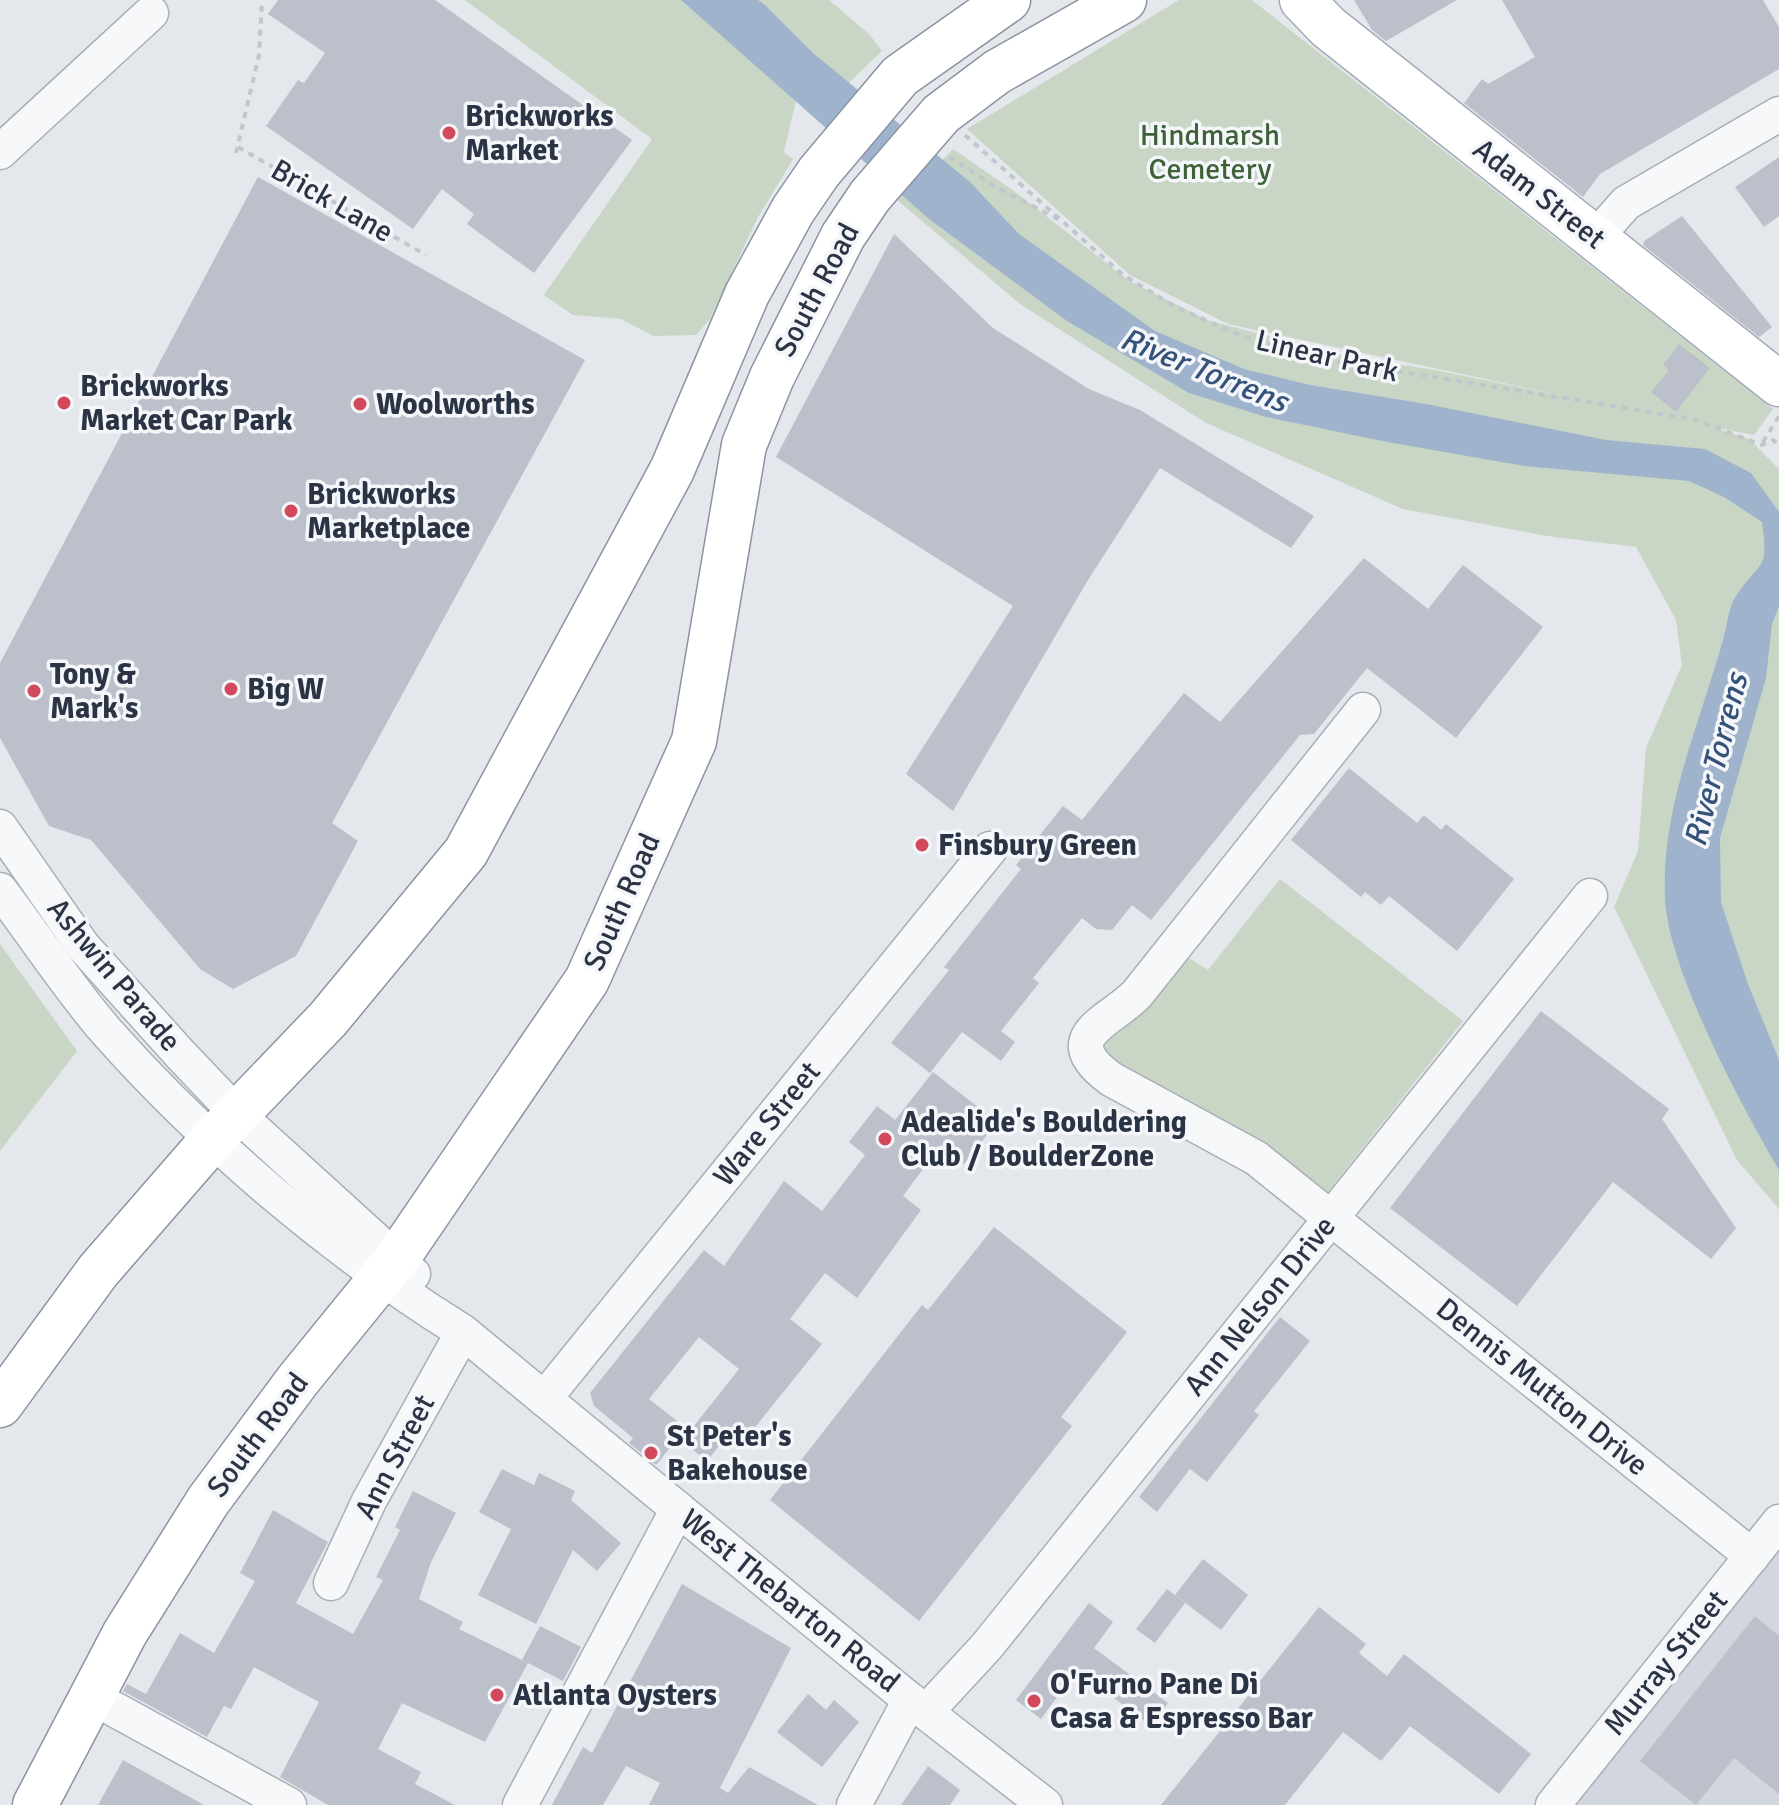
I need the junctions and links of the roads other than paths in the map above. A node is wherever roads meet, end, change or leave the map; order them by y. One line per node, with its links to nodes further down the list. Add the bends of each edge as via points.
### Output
1 (1008, 0): 14 (main road, South Road, via 900,76 819,172 747,294 672,470 466,852 328,1019)
2 (1124, 0): 16 (main road, South Road, via 997,72 870,196 825,268 744,445 688,755 587,980)
3 (1302, 0): 7 (main road, Adam Street, via 1328,27)
4 (151, 13): 6 (street)
5 (1779, 114): 7 (street, via 1626,203)
6 (0, 152)
7 (1595, 238): 8 (main road, Adam Street)
8 (1779, 384)
9 (1363, 710): 15 (street, Dennis Mutton Drive, via 1137,994 1123,1009 1095,1024 1086,1040 1088,1054 1101,1072 1256,1158)
10 (0, 827): 14 (street, Ashwin Parade, via 82,945)
11 (990, 849): 18 (street, Ware Street)
12 (0, 890): 14 (street, Ashwin Parade, via 105,1029)
13 (1590, 896): 15 (street, Ann Nelson Drive)
14 (224, 1128): 16 (street, West Thebarton Road); 19 (main road, South Road, via 98,1271)
15 (1332, 1217): 22 (street, Dennis Mutton Drive); 25 (street, Ann Nelson Drive, via 987,1646)
16 (390, 1268): 17 (street, West Thebarton Road); 24 (main road, South Road, via 208,1501 125,1633)
17 (463, 1332): 18 (street, West Thebarton Road); 23 (street, Ann Street, via 369,1501)
18 (544, 1399): 20 (street, West Thebarton Road)
19 (0, 1405)
20 (678, 1509): 25 (street, West Thebarton Road); 28 (street)
21 (1779, 1522): 22 (street, Murray Street)
22 (1752, 1556): 31 (street, Murray Street)
23 (331, 1583)
24 (92, 1697): 26 (main road, South Road); 27 (street)
25 (918, 1706): 29 (street, Ann Nelson Drive); 30 (street, West Thebarton Road)
26 (35, 1805)
27 (289, 1805)
28 (520, 1805)
29 (854, 1805)
30 (1045, 1805)
31 (1553, 1805)

